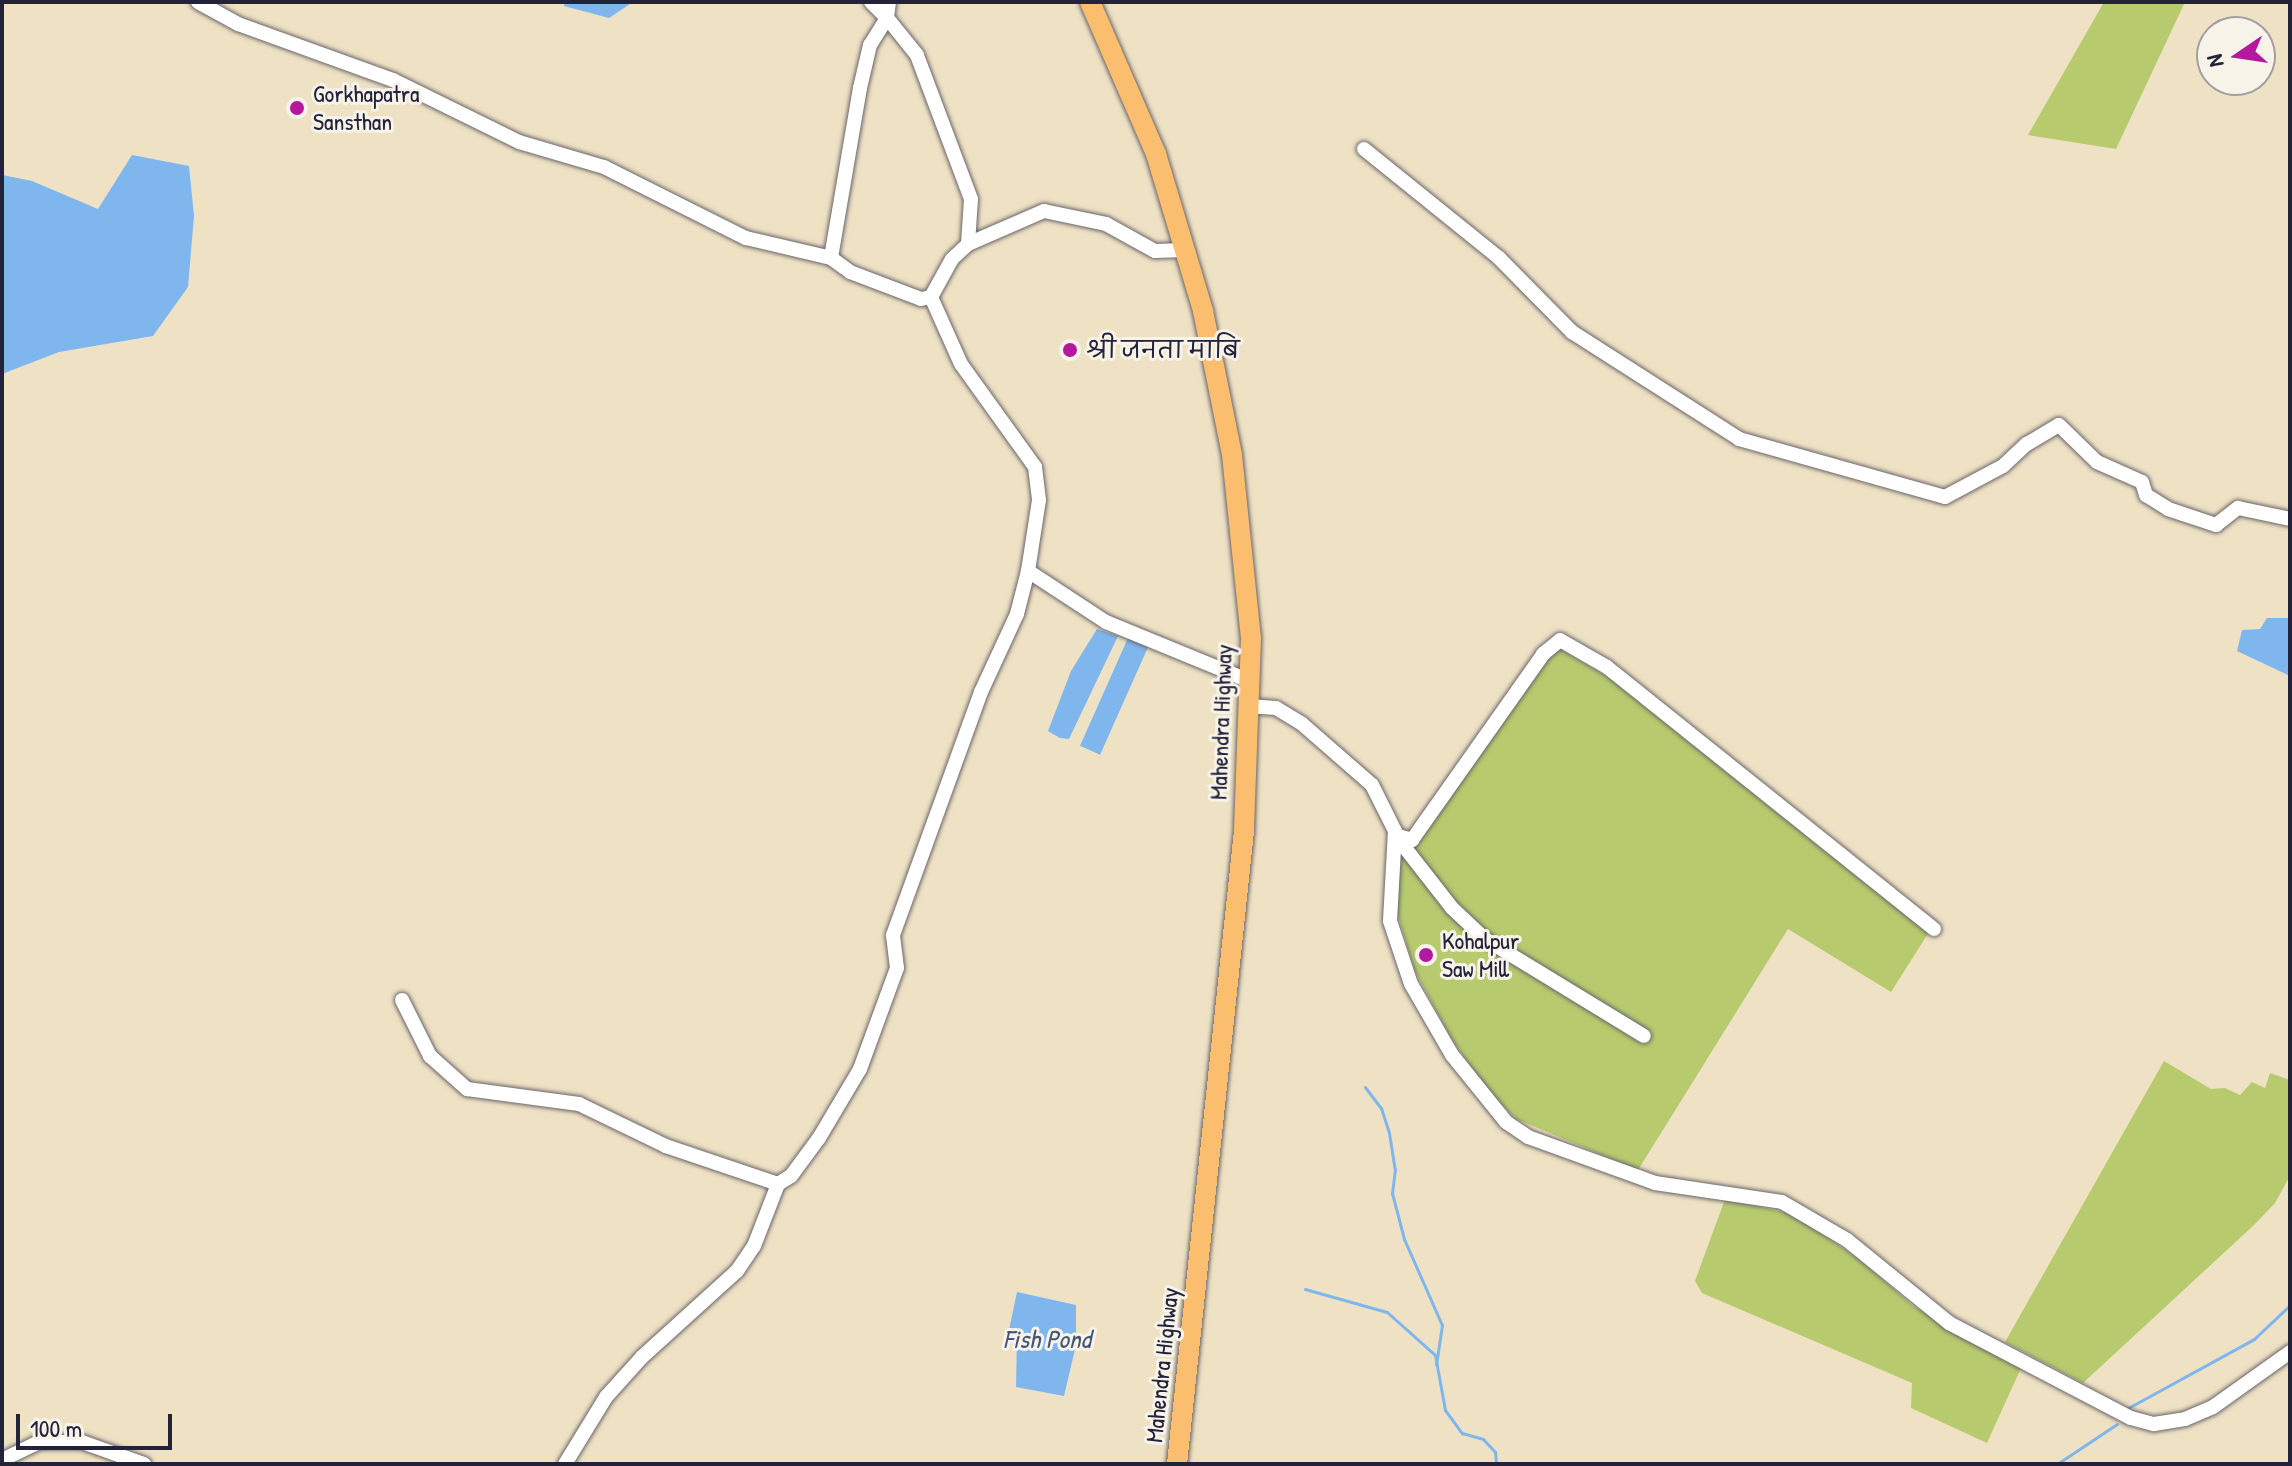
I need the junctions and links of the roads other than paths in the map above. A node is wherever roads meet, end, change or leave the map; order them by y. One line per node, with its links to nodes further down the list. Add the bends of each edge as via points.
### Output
1 (198, 2): 9 (street, via 238,24 393,80 519,142 604,167 746,238)
2 (871, 2): 5 (street)
3 (889, 2): 5 (street)
4 (1090, 2): 8 (highway, Mahendra Highway, via 1156,154)
5 (887, 18): 7 (street, via 917,55 963,172 971,199); 9 (street, via 870,45)
6 (1364, 149): 11 (street, via 1526,281 1572,332 1739,439 1945,497 2003,466 2059,425 2097,462 2142,482 2146,495 2168,509 2216,525 2238,508)
7 (968, 244): 8 (street, via 1044,211 1106,224 1155,251); 10 (street, via 952,259)
8 (1185, 250): 13 (highway, Mahendra Highway, via 1232,455 1251,638)
9 (831, 258): 10 (street, via 850,272 921,299)
10 (931, 297): 12 (street, via 961,364 1035,467 1039,500)
11 (2290, 519)
12 (1028, 571): 13 (street, via 1106,622); 19 (street, via 1017,614 981,692 893,935 897,968 860,1069 819,1138 791,1176)
13 (1250, 681): 14 (highway, Mahendra Highway)
14 (1248, 706): 15 (street, via 1276,708 1301,723 1372,785); 24 (highway, Mahendra Highway, via 1244,831)
15 (1395, 835): 16 (street, via 1412,840 1543,654 1560,640 1607,667); 18 (street, via 1452,908 1485,939); 20 (street, via 1390,921 1411,984 1459,1065 1506,1122 1528,1137 1655,1183 1782,1202 1847,1240 1949,1323 2131,1418 2154,1424 2185,1419 2213,1407)
16 (1934, 929)
17 (402, 1000): 19 (street, via 430,1056 467,1089 579,1104 666,1146)
18 (1644, 1036)
19 (778, 1184): 23 (street, via 759,1234 737,1271 606,1397)
20 (2290, 1352)
21 (2, 1460): 22 (street, via 39,1442 82,1442)
22 (144, 1464)
23 (565, 1464)
24 (1177, 1464)

